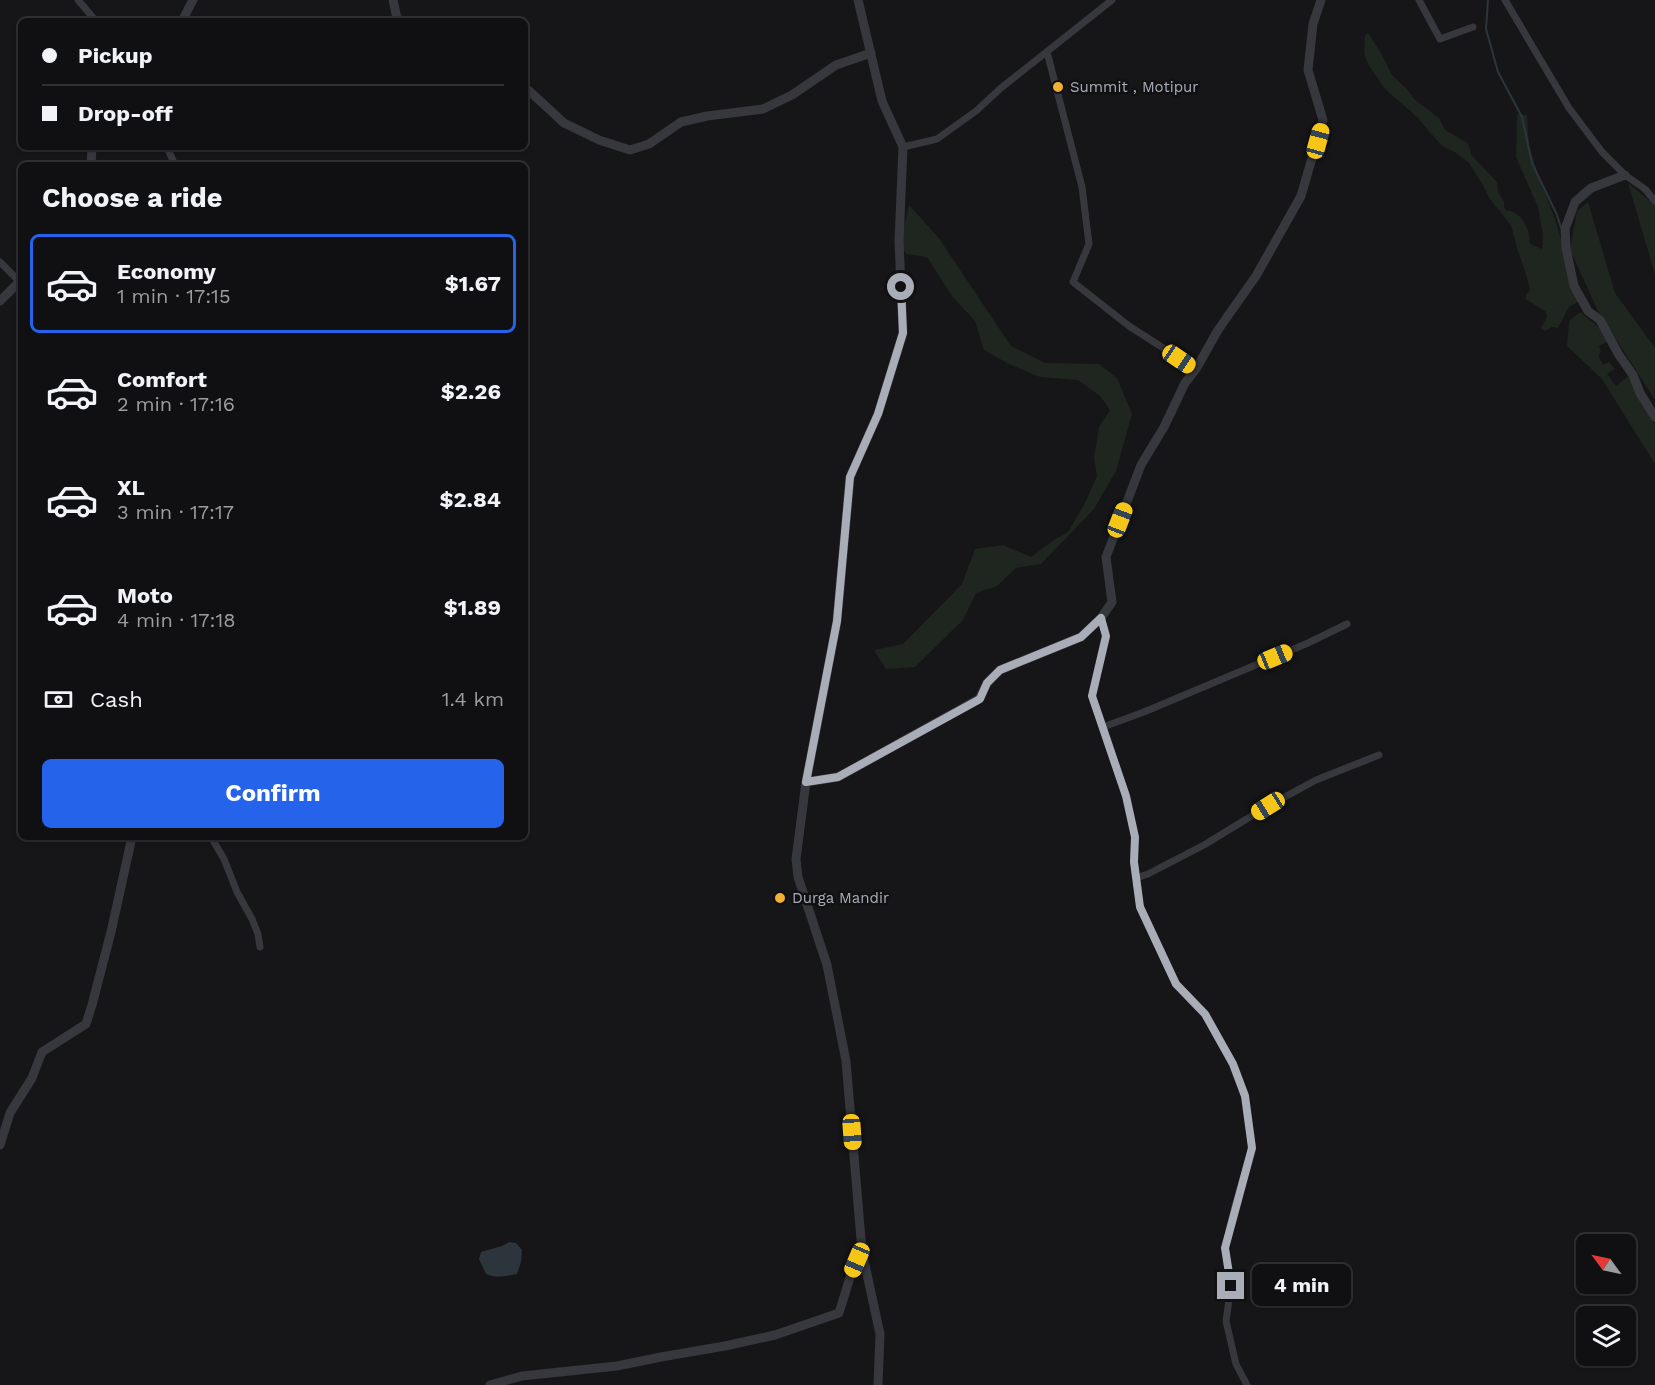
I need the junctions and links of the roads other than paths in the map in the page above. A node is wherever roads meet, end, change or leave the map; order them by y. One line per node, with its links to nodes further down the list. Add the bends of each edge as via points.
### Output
1 (78, 0): 9 (street)
2 (193, 0): 10 (street)
3 (393, 0): 11 (street)
4 (858, 0): 14 (street)
5 (1112, 0): 13 (street)
6 (1321, 0): 23 (street, via 1313,24 1308,70 1323,120 1301,196 1256,276)
7 (1419, 0): 12 (street, via 1440,39)
8 (1505, 0): 17 (street, via 1569,108)
9 (93, 18)
10 (184, 18)
11 (397, 18)
12 (1473, 27)
13 (1047, 52): 16 (street, via 937,139); 23 (street, via 1082,187 1089,244 1073,282 1129,326)
14 (871, 53): 15 (street, via 836,65 763,109 681,122 649,144 630,150 564,123); 16 (street, via 882,101)
15 (528, 90)
16 (903, 147): 29 (street, via 899,241 903,333 878,414 850,477 837,621)
17 (1625, 175): 18 (street); 24 (street, via 1591,188 1575,202 1565,229 1566,248 1575,286 1588,311 1600,320)
18 (1655, 201)
19 (0, 262): 20 (street)
20 (18, 279)
21 (18, 283): 22 (street)
22 (0, 301)
23 (1196, 369): 25 (street, via 1133,485 1106,557 1112,602)
24 (1655, 417)
25 (1101, 618): 27 (street, via 1106,636 1092,696); 29 (street, via 1081,637 1000,670 987,683 980,699 885,752 838,777)
26 (1347, 624): 27 (street)
27 (1103, 727): 32 (street, via 1135,837)
28 (1379, 755): 32 (street, via 1316,780 1204,845)
29 (806, 782): 35 (street, via 796,859 798,877 827,965 846,1061)
30 (131, 840): 34 (street, via 86,1024 42,1052 32,1078 10,1113)
31 (213, 840): 33 (street, via 252,919)
32 (1136, 878): 38 (street, via 1140,907 1176,984 1205,1014 1233,1064 1245,1096 1252,1148 1225,1248 1231,1286 1226,1321 1236,1364)
33 (260, 947)
34 (0, 1145)
35 (862, 1251): 36 (street, via 839,1313 776,1335 725,1346 617,1366 522,1376); 37 (street, via 880,1334)
36 (490, 1385)
37 (878, 1385)
38 (1247, 1385)

